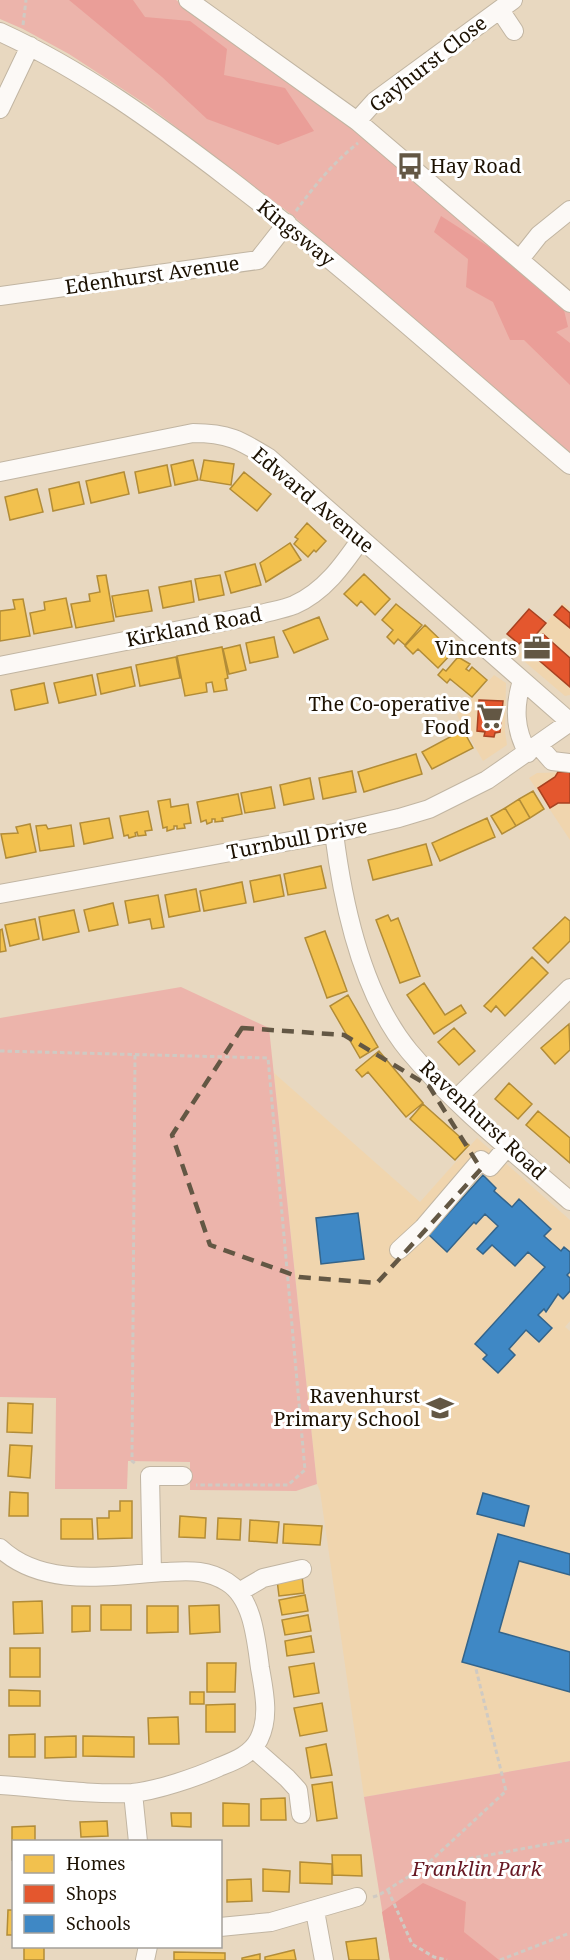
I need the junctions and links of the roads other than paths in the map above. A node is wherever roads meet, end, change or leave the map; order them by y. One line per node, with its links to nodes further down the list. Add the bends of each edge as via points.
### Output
1 (188, 0): 7 (street)
2 (507, 5): 3 (street, Gayhurst Close); 7 (street, Gayhurst Close, via 375,101)
3 (514, 31)
4 (0, 32): 5 (street, Kingsway)
5 (25, 44): 6 (street); 9 (street, Kingsway, via 170,133)
6 (0, 109)
7 (364, 126): 10 (street)
8 (570, 210): 10 (street, via 540,235)
9 (287, 223): 11 (street, Edenhurst Avenue, via 258,260); 13 (street, Kingsway)
10 (520, 259): 12 (street)
11 (0, 296)
12 (570, 303)
13 (570, 465)
14 (0, 472): 15 (street, Edward Avenue, via 193,433 215,433 237,439 269,458)
15 (362, 539): 16 (street, Kirkland Road, via 338,571 317,591 293,605); 17 (street, Edward Avenue)
16 (0, 666)
17 (522, 681): 18 (street, Edward Avenue); 19 (street, via 515,714 523,744)
18 (570, 722): 19 (street, Turnbull Drive)
19 (533, 749): 20 (street, via 552,761); 21 (street, Turnbull Drive, via 488,780 429,809)
20 (570, 763)
21 (334, 833): 22 (street, Turnbull Drive); 24 (street, Ravenhurst Road, via 340,882 354,936 379,1003 408,1050)
22 (0, 894)
23 (570, 988): 24 (street)
24 (455, 1100): 25 (street, Ravenhurst Road)
25 (508, 1146): 26 (street, Ravenhurst Road); 27 (street, via 490,1167 481,1160)
26 (570, 1200)
27 (399, 1250)
28 (183, 1476): 31 (street, via 150,1476)
29 (3, 1558): 31 (street, via 51,1573 102,1578)
30 (302, 1569): 32 (street, via 263,1578)
31 (152, 1573): 32 (street, via 208,1572)
32 (239, 1592): 33 (street, via 252,1622 266,1707 260,1738)
33 (253, 1748): 35 (street, via 197,1777); 36 (street, via 298,1790)
34 (0, 1785): 35 (street)
35 (133, 1792): 37 (street)
36 (301, 1814)
37 (138, 1840)
38 (357, 1897): 39 (street)
39 (315, 1911): 40 (street, via 271,1922); 41 (street)
40 (222, 1927)
41 (324, 1960)

